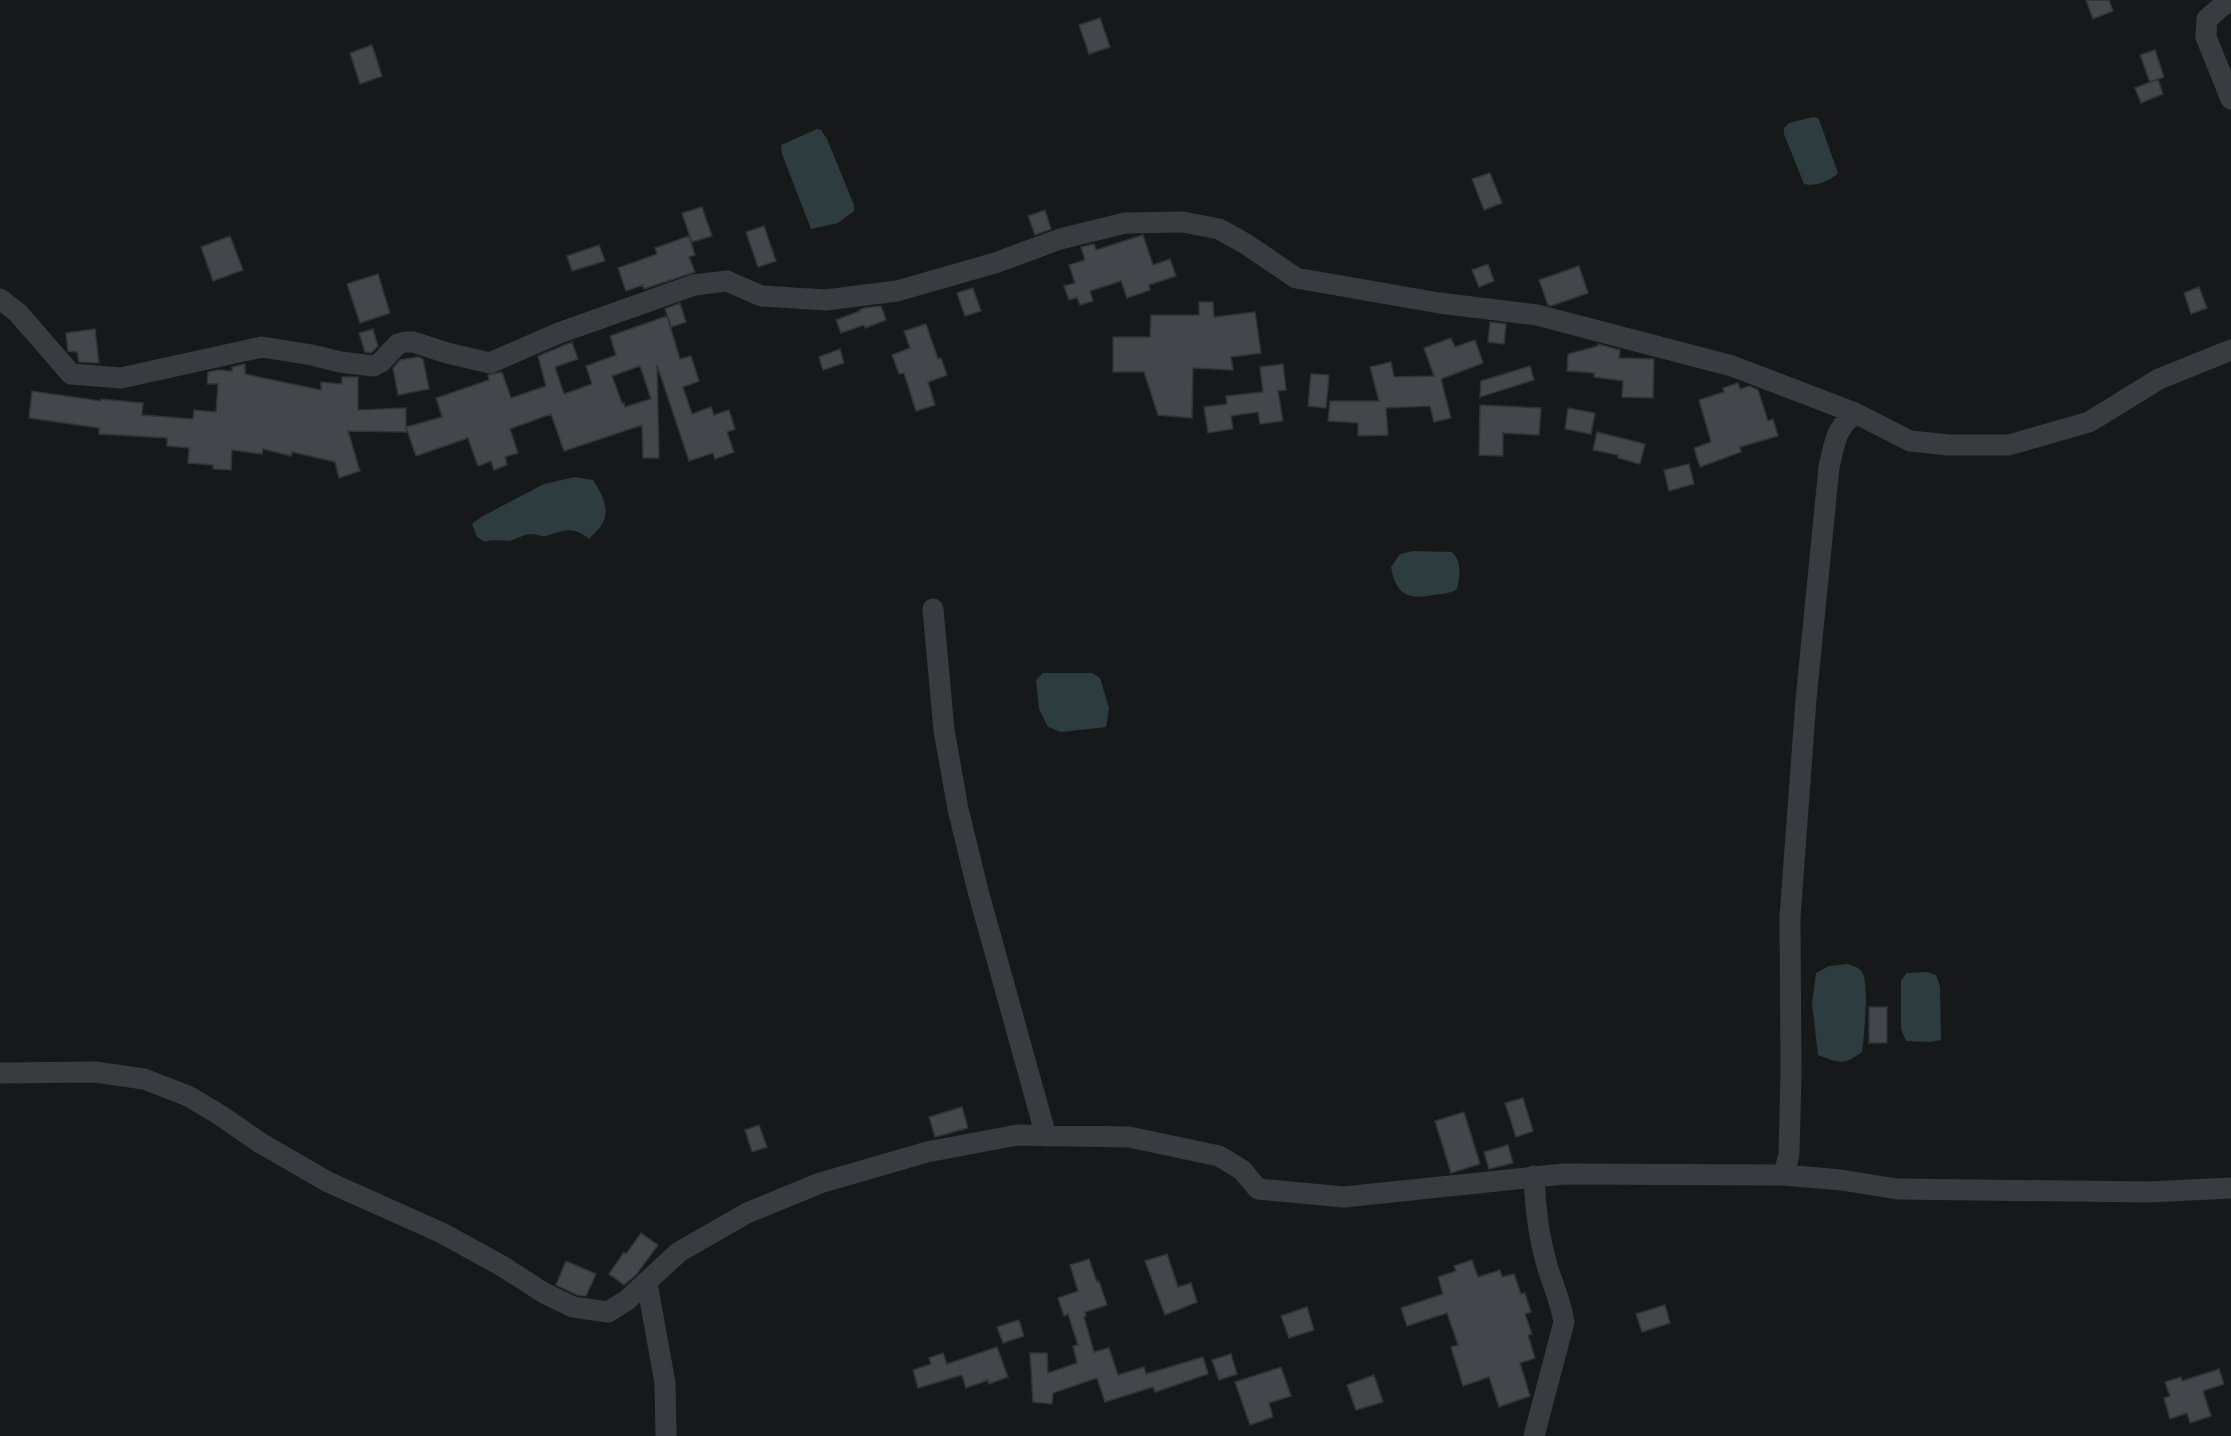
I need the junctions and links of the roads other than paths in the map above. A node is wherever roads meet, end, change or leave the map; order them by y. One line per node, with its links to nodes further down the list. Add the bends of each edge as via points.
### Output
1 (2229, 0): 2 (street, via 2206,19 2206,36)
2 (2231, 99)
3 (0, 299): 5 (street, via 18,313 71,374 121,378 262,347 374,366 405,342 490,363 559,333 694,285 727,281 761,296 825,300 887,293 1125,223 1183,222 1219,229 1296,278 1439,303 1537,315 1732,366)
4 (2231, 350): 5 (street, via 2159,379 2089,423 2009,445 1910,441)
5 (1855, 413): 9 (street, via 1842,425 1834,443 1806,700 1790,917 1791,1074 1789,1154)
6 (933, 609): 8 (street, via 944,730 958,808)
7 (0, 1073): 12 (street, via 94,1072 144,1079 188,1096 328,1182 442,1233 573,1307 609,1312)
8 (1046, 1136): 10 (street, via 1129,1137 1218,1156 1242,1170 1258,1189 1344,1197); 12 (street, via 1017,1135 927,1152 820,1183 737,1218 679,1252)
9 (1784, 1175): 10 (street); 11 (street, via 1897,1189 2149,1192)
10 (1534, 1176): 14 (street, via 1540,1238 1564,1322)
11 (2231, 1188)
12 (647, 1283): 13 (street, via 665,1383)
13 (666, 1436)
14 (1534, 1436)

